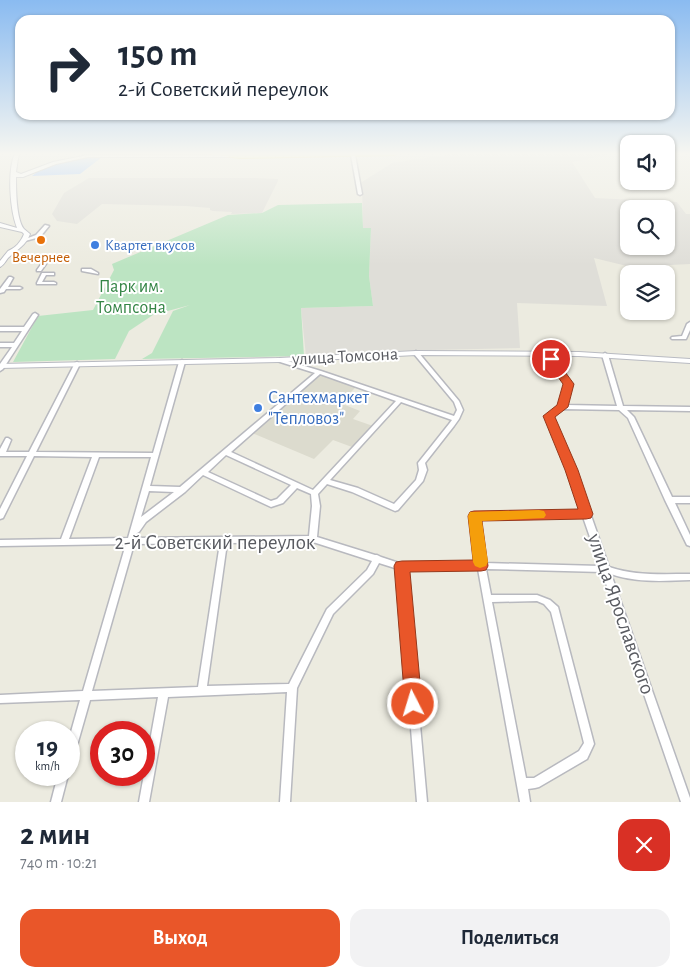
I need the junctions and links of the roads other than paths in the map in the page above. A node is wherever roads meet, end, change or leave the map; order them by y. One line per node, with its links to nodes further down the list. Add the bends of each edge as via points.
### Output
1 (16, 190): 4 (main road)
2 (359, 190): 3 (street)
3 (360, 194)
4 (19, 207): 5 (main road); 8 (main road)
5 (18, 217): 6 (main road); 8 (main road)
6 (0, 225): 8 (main road)
7 (47, 226): 9 (street, via 38,236)
8 (23, 231): 9 (main road, via 27,234); 10 (main road)
9 (25, 240): 10 (main road)
10 (4, 256): 12 (main road)
11 (44, 264): 13 (street)
12 (0, 265)
13 (39, 270)
14 (84, 270): 16 (street)
15 (52, 274): 18 (street, via 44,274 39,283)
16 (96, 274)
17 (11, 278): 20 (street)
18 (54, 283)
19 (20, 288): 20 (street)
20 (2, 289)
21 (34, 315): 24 (street)
22 (690, 324): 25 (street, via 684,338)
23 (0, 329): 24 (street)
24 (26, 329): 27 (street)
25 (674, 338)
26 (0, 345): 27 (street)
27 (16, 345): 35 (street)
28 (416, 353): 29 (main road, улица Томсона); 31 (main road, улица Томсона); 41 (street, via 457,402 460,410)
29 (546, 353): 30 (main road, улица Томсона); 39 (street, улица Ярославского, via 569,384)
30 (605, 355): 32 (main road, улица Томсона); 38 (street)
31 (279, 360): 33 (main road, улица Томсона); 36 (street)
32 (690, 360)
33 (182, 362): 34 (main road, улица Томсона); 47 (street)
34 (77, 364): 35 (main road, улица Томсона); 45 (street)
35 (1, 367)
36 (318, 372): 37 (street); 43 (street)
37 (400, 400): 41 (street); 49 (street)
38 (620, 406): 39 (street); 40 (street); 54 (street, via 630,418)
39 (562, 407): 56 (street, улица Ярославского, via 549,416)
40 (690, 409)
41 (456, 419): 49 (street, via 421,463 422,477 395,508)
42 (5, 442): 44 (street)
43 (225, 452): 48 (street); 50 (street)
44 (0, 454): 45 (street)
45 (33, 454): 46 (street); 57 (street)
46 (96, 455): 47 (street); 61 (street)
47 (156, 455): 51 (street)
48 (202, 472): 50 (street, via 271,504 280,501); 52 (street)
49 (326, 481): 53 (street)
50 (295, 485): 53 (street)
51 (147, 488): 52 (street); 58 (street)
52 (182, 490): 58 (street, via 143,520)
53 (314, 493): 59 (street)
54 (669, 500): 55 (street); 63 (street)
55 (690, 500)
56 (586, 514): 66 (street, via 474,516); 67 (street, улица Ярославского)
57 (0, 516)
58 (133, 537): 60 (street, 2-й Советский переулок); 61 (street, 2-й Советский переулок); 73 (street)
59 (313, 539): 60 (street, 2-й Советский переулок); 64 (street, 2-й Советский переулок)
60 (224, 540): 71 (street)
61 (64, 542): 62 (street, 2-й Советский переулок)
62 (0, 543)
63 (690, 543)
64 (376, 558): 65 (street, 2-й Советский переулок); 70 (street, via 370,572 330,612)
65 (402, 566): 66 (street, 2-й Советский переулок); 81 (street)
66 (481, 566): 67 (street, 2-й Советский переулок); 69 (street)
67 (606, 569): 68 (street, 2-й Советский переулок, via 644,579); 83 (street, улица Ярославского)
68 (690, 576)
69 (487, 599): 76 (street); 76 (street, via 537,598 555,610 589,744 583,755 535,783)
70 (292, 688): 71 (street); 80 (street)
71 (202, 690): 72 (street)
72 (164, 693): 73 (street); 79 (street)
73 (86, 697): 74 (street); 75 (street)
74 (0, 699)
75 (79, 721)
76 (523, 784): 82 (street)
77 (60, 786): 78 (street)
78 (56, 802)
79 (144, 802)
80 (285, 802)
81 (422, 802)
82 (526, 802)
83 (686, 802)

